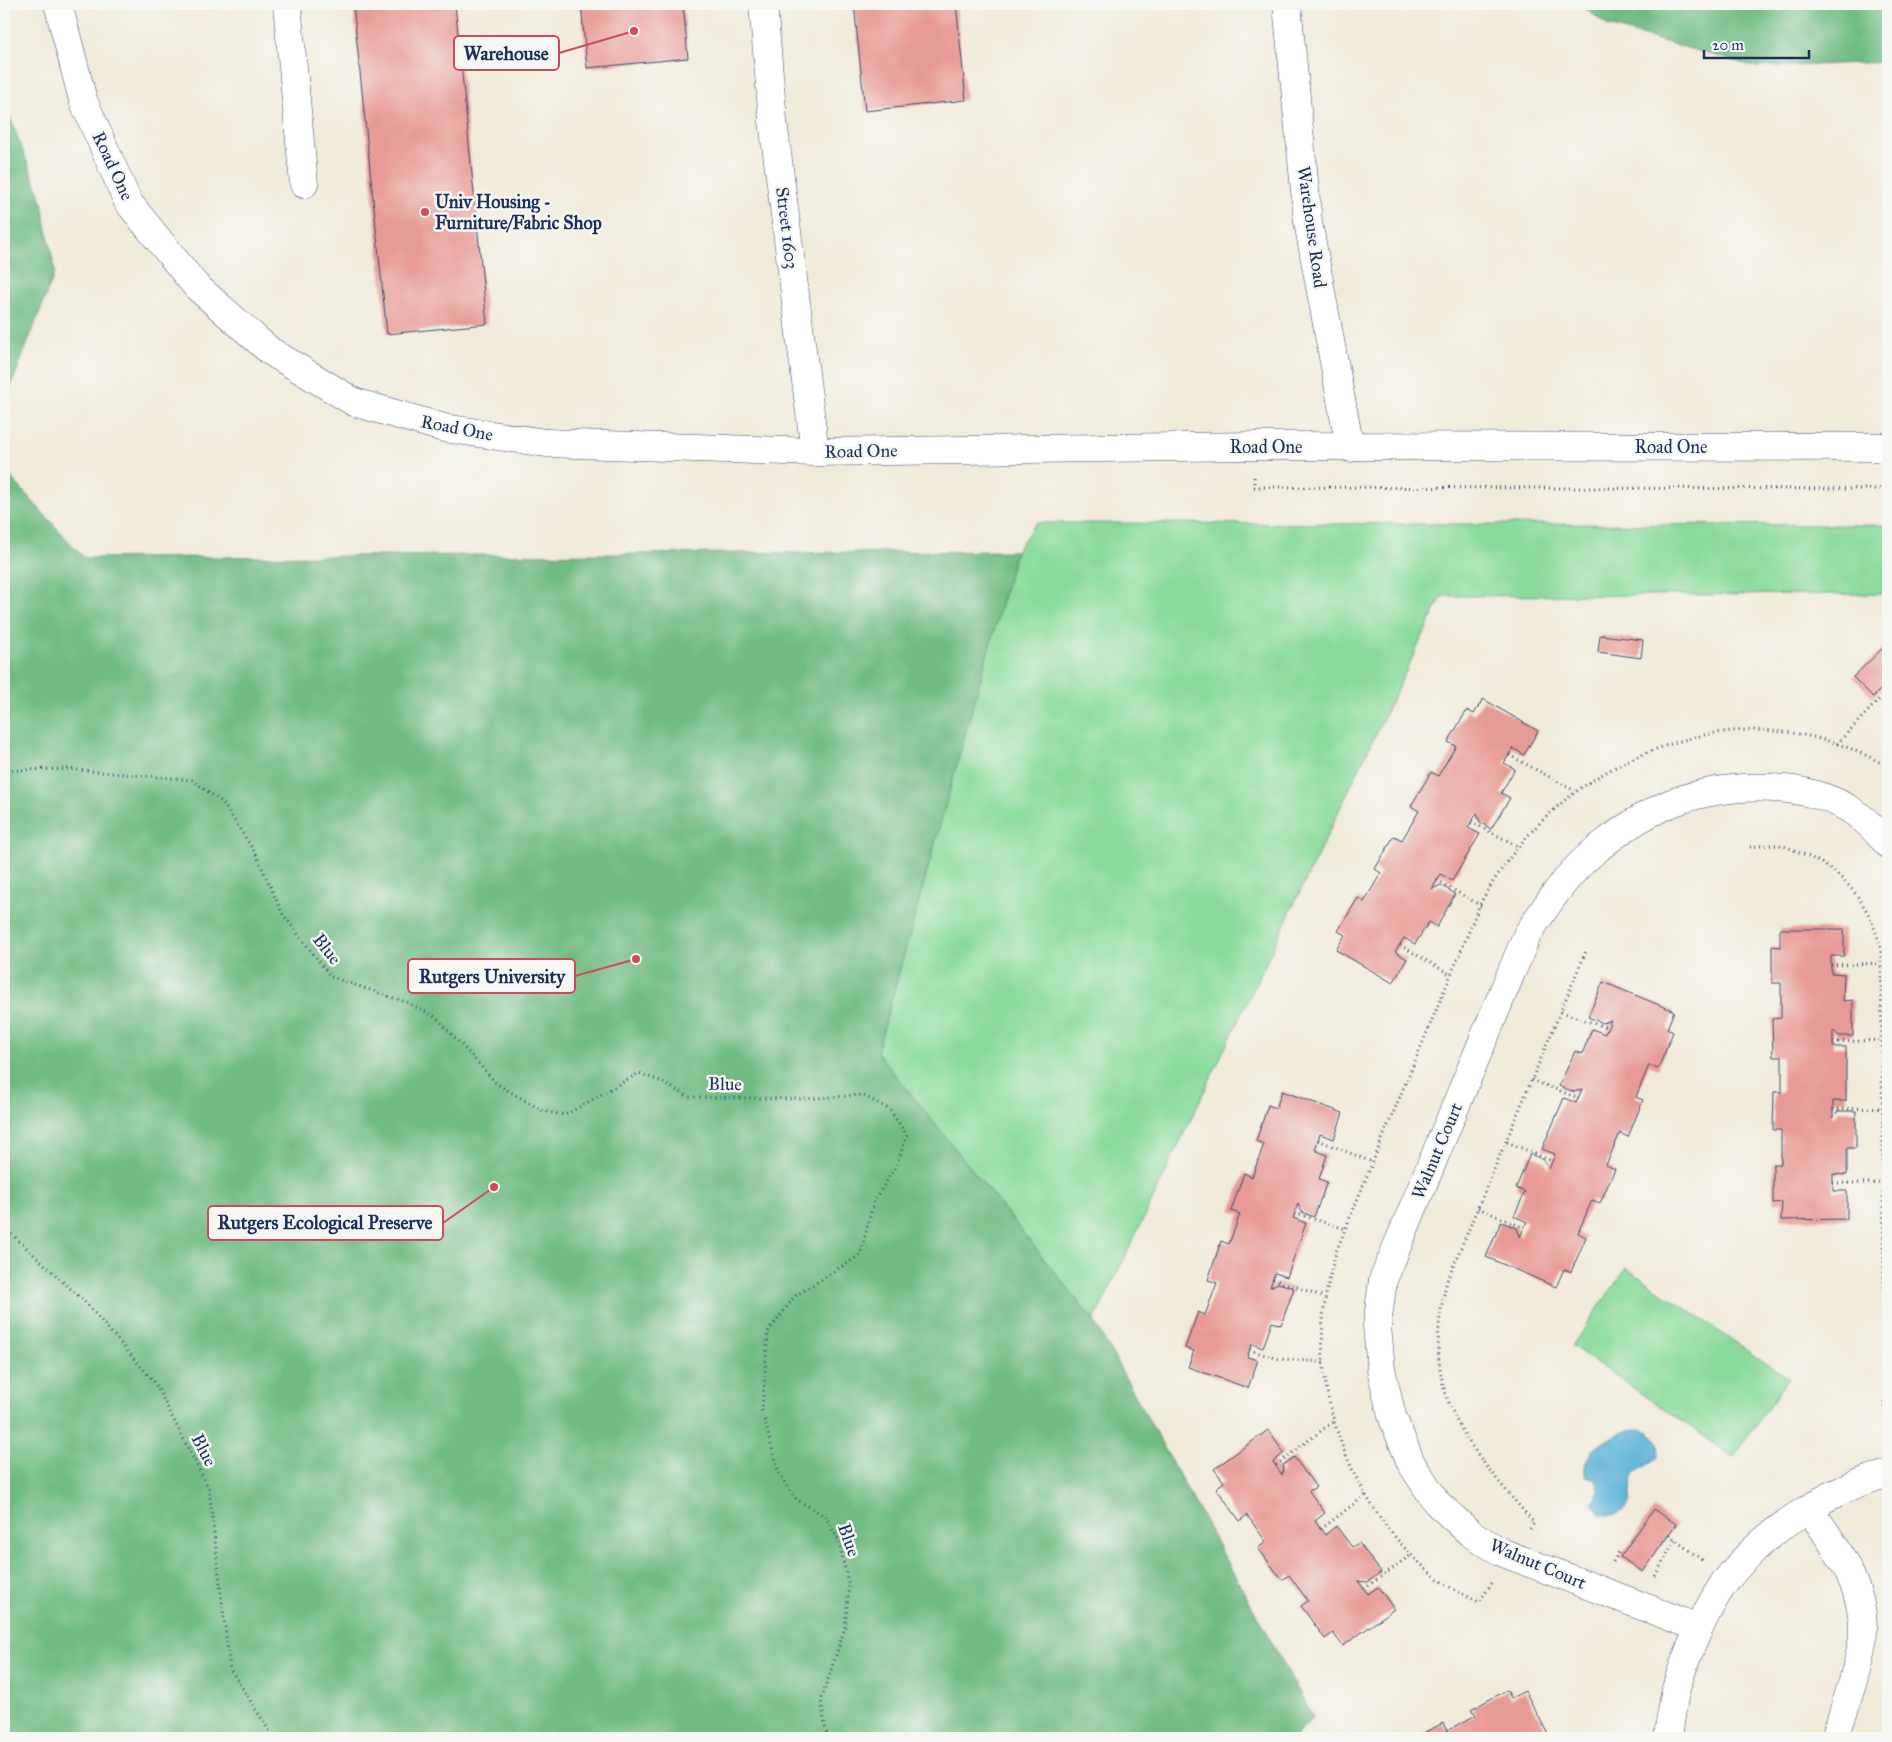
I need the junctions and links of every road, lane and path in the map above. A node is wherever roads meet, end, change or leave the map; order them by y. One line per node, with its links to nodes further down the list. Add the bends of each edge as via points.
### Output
1 (58, 4): 9 (street, Road One, via 83,100 128,202 196,286 270,351 354,402 444,428 546,442)
2 (287, 4): 5 (street)
3 (763, 4): 9 (street, Street 1603, via 773,121)
4 (1287, 4): 8 (street, Warehouse Road, via 1308,222)
5 (304, 184)
6 (1254, 446): 8 (street, Road One); 9 (street, Road One); 10 (path, via 1254,487)
7 (1888, 447): 8 (street, Road One)
8 (1350, 448)
9 (815, 452)
10 (1888, 489)
11 (1887, 691): 12 (path)
12 (1837, 744)
13 (1509, 755): 15 (path)
14 (4, 764): 67 (path, Blue, via 12,770 66,769 192,780 222,802 256,854 282,913 331,977 406,1002 436,1017 497,1084 543,1111 565,1115 639,1073 689,1097 804,1099 862,1095 889,1109 907,1135 897,1164 874,1201 860,1255 794,1296 768,1332 762,1411 779,1474 796,1499 825,1516 838,1539 848,1586 845,1628 821,1700)
15 (1574, 791)
16 (1471, 822): 18 (path)
17 (1888, 844): 60 (street, Walnut Court, via 1857,814 1823,797 1784,788 1739,789 1700,795 1653,812 1623,829 1557,889 1527,935 1383,1280 1377,1326 1381,1369 1392,1416 1411,1463 1436,1503 1470,1533)
18 (1518, 846)
19 (1750, 847): 24 (path, via 1779,845 1811,857 1841,878 1870,915 1881,949)
20 (1437, 880): 21 (path)
21 (1480, 906)
22 (1400, 944): 26 (path)
23 (1586, 952): 27 (path)
24 (1880, 963): 25 (path); 29 (path)
25 (1831, 965)
26 (1451, 975)
27 (1561, 1012): 28 (path); 31 (path)
28 (1608, 1028)
29 (1883, 1040): 30 (path); 34 (path)
30 (1833, 1042)
31 (1532, 1080): 32 (path); 36 (path)
32 (1578, 1098)
33 (1833, 1108): 34 (path)
34 (1882, 1108): 40 (path)
35 (1318, 1140): 38 (path)
36 (1506, 1142): 37 (path); 41 (path)
37 (1552, 1161)
38 (1372, 1162)
39 (1833, 1183): 40 (path)
40 (1882, 1183): 51 (path, via 1885,1426)
41 (1478, 1208): 44 (path); 60 (path, via 1447,1281 1437,1341 1439,1371 1463,1434 1534,1523)
42 (1295, 1213): 45 (path)
43 (4, 1227): 66 (path, Blue, via 85,1302 155,1384 209,1489 230,1669)
44 (1524, 1228)
45 (1345, 1229)
46 (1273, 1279): 47 (path)
47 (1325, 1297)
48 (1249, 1350): 49 (path, via 1278,1359)
49 (1324, 1362)
50 (1334, 1421): 52 (path)
51 (1888, 1440)
52 (1276, 1465)
53 (1888, 1474): 55 (street, via 1840,1490)
54 (1366, 1495): 56 (path)
55 (1809, 1509): 61 (street, via 1779,1528); 69 (street, via 1843,1560 1855,1586 1862,1617 1861,1649)
56 (1321, 1529)
57 (1669, 1534): 58 (path)
58 (1675, 1540): 61 (path); 64 (path)
59 (1412, 1555): 62 (path)
60 (1512, 1557): 63 (path); 64 (street, Walnut Court)
61 (1727, 1579): 65 (street)
62 (1364, 1589)
63 (1479, 1602)
64 (1640, 1606): 65 (street, Walnut Court)
65 (1699, 1628): 68 (street, via 1675,1691)
66 (274, 1738)
67 (827, 1738)
68 (1668, 1738)
69 (1835, 1738)

